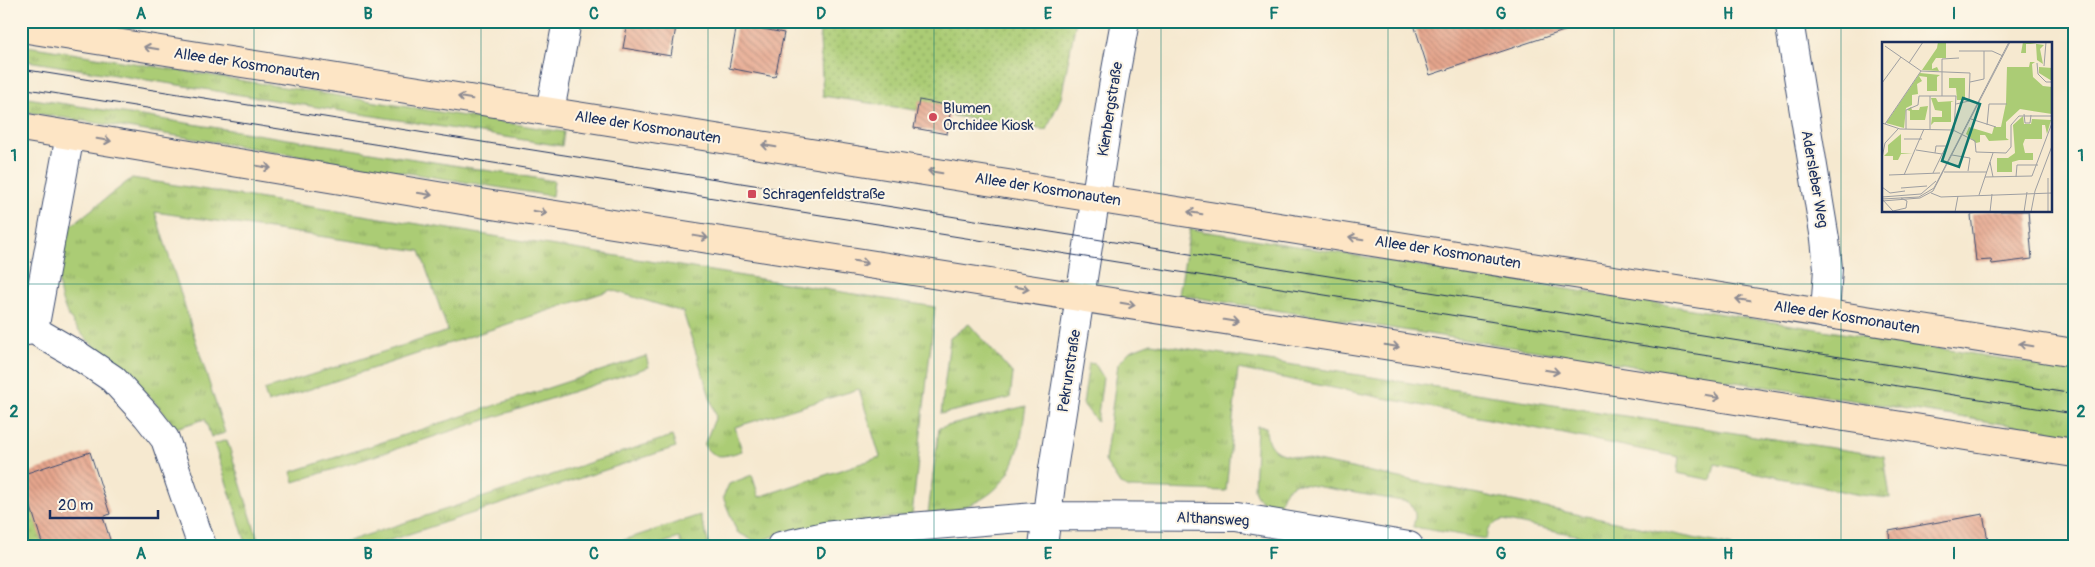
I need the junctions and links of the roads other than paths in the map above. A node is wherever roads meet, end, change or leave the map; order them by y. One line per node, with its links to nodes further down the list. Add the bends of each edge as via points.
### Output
1 (567, 21): 5 (street)
2 (1126, 21): 8 (street, Kienbergstraße)
3 (21, 28): 5 (main road, Allee der Kosmonauten, one-way to 3)
4 (1787, 37): 10 (street, Adersleber Weg, via 1825,239 1828,268)
5 (550, 111): 8 (main road, Allee der Kosmonauten, one-way to 5)
6 (21, 127): 7 (main road)
7 (70, 135): 9 (main road, one-way to 9); 11 (street)
8 (1096, 197): 9 (street, Pekrunstraße); 10 (main road, Allee der Kosmonauten, one-way to 8)
9 (1080, 297): 13 (main road, one-way to 13); 14 (street, Pekrunstraße)
10 (1825, 314): 12 (main road, Allee der Kosmonauten, one-way to 10)
11 (28, 331): 15 (street, via 56,341 112,379 165,439)
12 (2074, 353)
13 (2074, 454)
14 (1046, 516): 16 (street, via 860,532); 17 (street, Pekrunstraße); 18 (street, Althansweg, via 1236,517)
15 (202, 546)
16 (781, 546)
17 (1044, 546)
18 (1409, 546)

